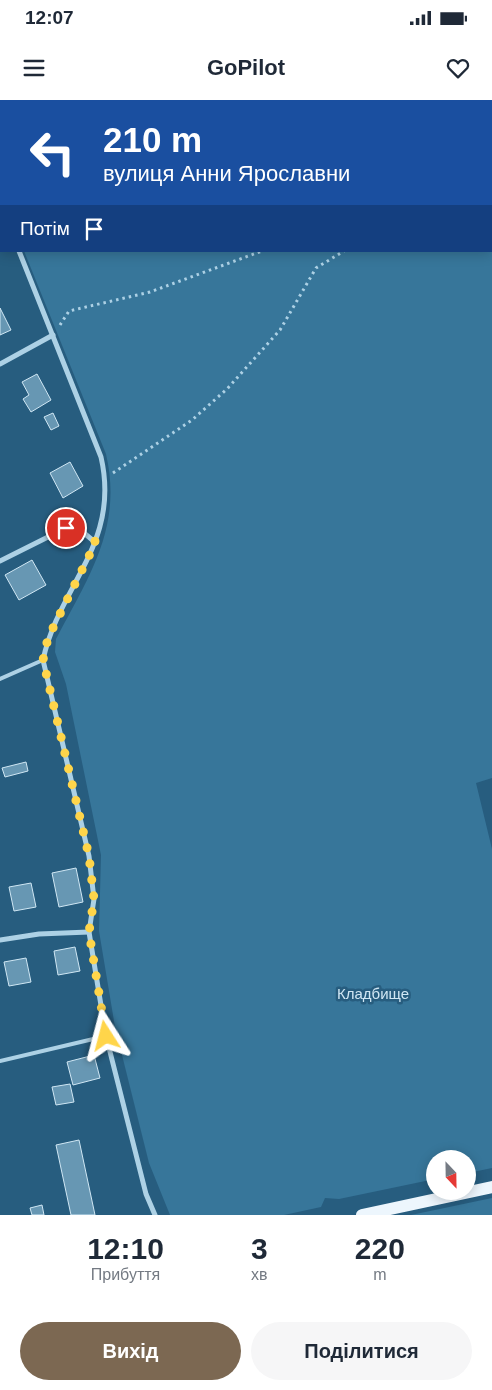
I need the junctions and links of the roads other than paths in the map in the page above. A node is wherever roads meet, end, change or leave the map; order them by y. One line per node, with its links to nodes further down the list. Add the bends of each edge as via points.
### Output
1 (19, 252): 2 (street)
2 (53, 335): 3 (street); 4 (street, via 106,477 105,501)
3 (0, 364)
4 (96, 542): 5 (street, via 84,533 66,528); 6 (street, via 48,638)
5 (0, 561)
6 (43, 660): 7 (lane); 8 (street, via 89,856 94,899)
7 (0, 679)
8 (89, 932): 9 (street); 10 (street)
9 (0, 940)
10 (106, 1036): 11 (lane); 13 (street, via 146,1194)
11 (0, 1061)
12 (492, 1187): 14 (main road)
13 (155, 1215)
14 (362, 1215)

